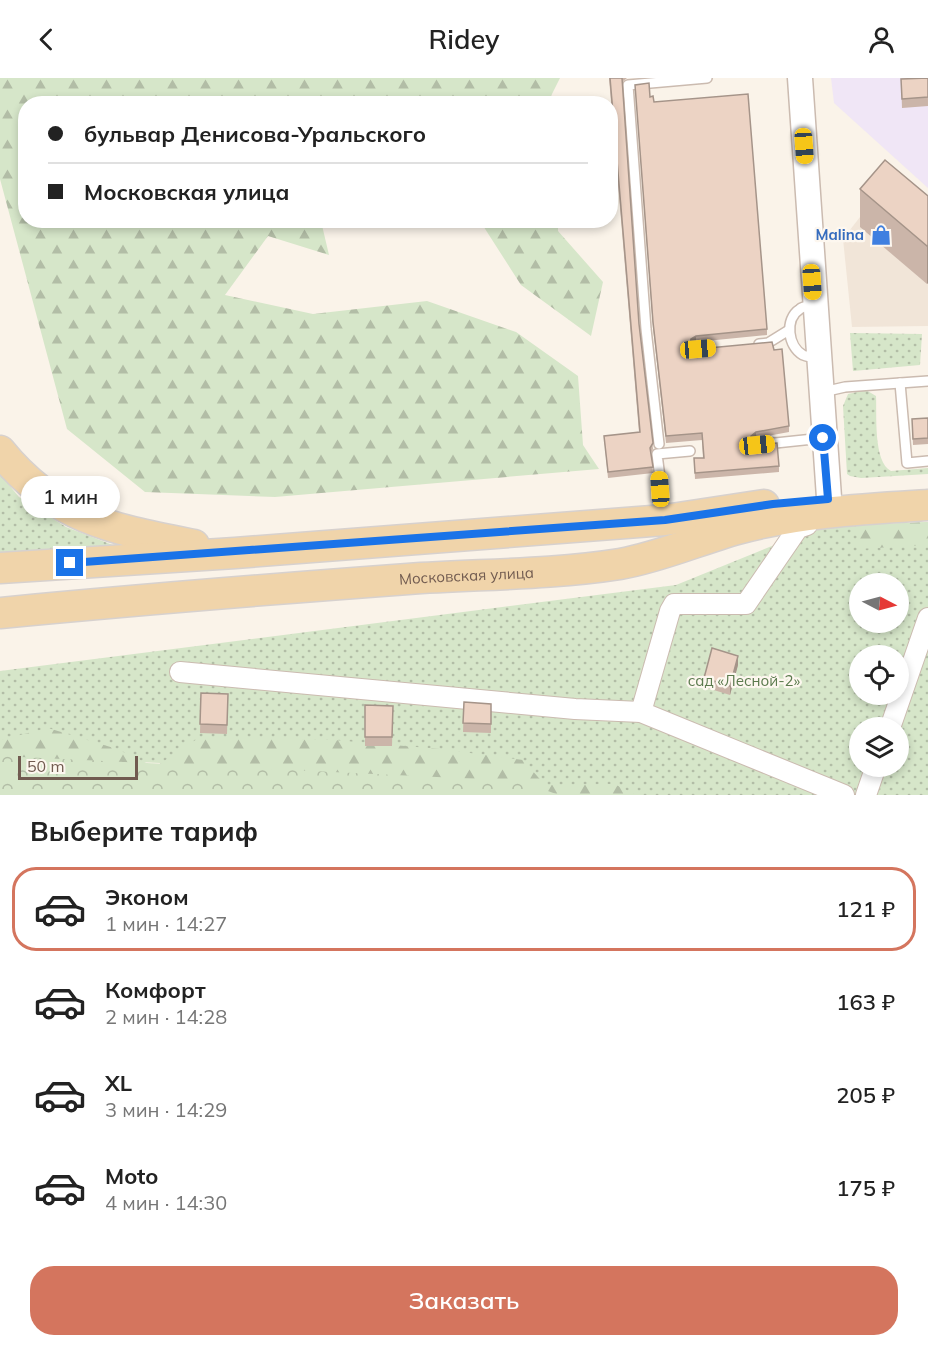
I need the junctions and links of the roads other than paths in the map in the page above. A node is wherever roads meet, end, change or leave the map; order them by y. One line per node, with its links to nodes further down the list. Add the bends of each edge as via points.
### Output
1 (706, 78): 11 (lane, via 628,85 646,329)
2 (800, 78): 3 (street)
3 (814, 305): 4 (lane, via 799,309); 6 (street)
4 (789, 330): 5 (lane, via 768,343); 6 (lane, via 792,343 801,354)
5 (744, 345)
6 (818, 359): 9 (street)
7 (928, 381): 8 (lane)
8 (900, 382): 9 (lane); 15 (lane, via 907,463)
9 (821, 392): 10 (street)
10 (823, 438): 12 (lane); 18 (street)
11 (659, 444)
12 (757, 445)
13 (0, 452): 20 (main road, via 19,475 87,519 135,533)
14 (690, 452): 19 (lane, via 657,454)
15 (928, 461)
16 (928, 491): 18 (main road, Московская улица)
17 (928, 505): 18 (main road, Московская улица)
18 (821, 508): 19 (main road, Московская улица, via 773,504); 22 (main road, Московская улица, via 610,565 166,597); 25 (street, via 807,525 798,528 746,604 674,604)
19 (665, 520): 20 (main road, Московская улица)
20 (235, 552): 21 (main road, Московская улица)
21 (0, 568)
22 (0, 614)
23 (928, 618): 26 (street)
24 (180, 672): 25 (street)
25 (641, 712): 28 (street)
26 (894, 717)
27 (872, 777): 29 (street)
28 (844, 795)
29 (866, 795)

